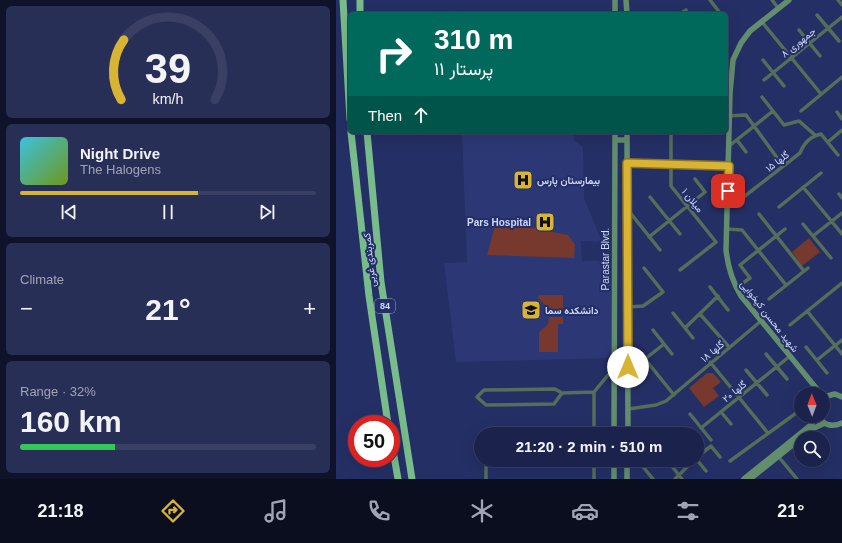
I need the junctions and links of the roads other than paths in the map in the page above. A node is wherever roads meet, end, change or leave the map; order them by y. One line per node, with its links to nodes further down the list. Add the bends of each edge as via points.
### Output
1 (343, 0): 30 (highway)
2 (360, 0): 12 (highway)
3 (615, 0): 13 (street)
4 (626, 0): 14 (street)
5 (772, 0): 10 (street)
6 (789, 0): 10 (street, شهید محسن کیخوایی)
7 (838, 0): 9 (street)
8 (712, 1): 16 (street)
9 (842, 5)
10 (779, 9): 19 (street, شهید محسن کیخوایی)
11 (686, 10): 15 (street)
12 (360, 12)
13 (615, 12)
14 (627, 12)
15 (683, 12)
16 (719, 12)
17 (817, 15): 20 (street)
18 (842, 17): 20 (street, جمهوری ۸)
19 (762, 22): 25 (street); 37 (street, شهید محسن کیخوایی, via 741,43 733,60)
20 (828, 28): 22 (street); 23 (street, جمهوری ۸)
21 (799, 30): 23 (street)
22 (839, 41)
23 (809, 43): 24 (street); 25 (street, جمهوری ۸)
24 (820, 56)
25 (791, 58): 27 (street, جمهوری ۸); 32 (street)
26 (763, 60): 27 (street)
27 (773, 72): 29 (street, جمهوری ۸); 31 (street)
28 (842, 77): 32 (street)
29 (764, 80)
30 (348, 85)
31 (784, 86)
32 (821, 94): 35 (street)
33 (762, 97): 34 (street)
34 (773, 111): 39 (street); 46 (street, via 784,125 799,120)
35 (801, 111)
36 (837, 112): 38 (street)
37 (728, 116): 39 (street, via 746,115); 51 (street, شهید محسن کیخوایی)
38 (842, 119)
39 (755, 126): 49 (street); 57 (street)
40 (842, 130): 50 (street)
41 (351, 134): 132 (highway, کمربندی غربی / 84, via 369,296)
42 (367, 134): 163 (highway, کمربندی غربی / 84, via 381,282)
43 (615, 134): 47 (street, Parastar Blvd.)
44 (627, 134): 48 (street)
45 (671, 134): 55 (street, میلان ۱)
46 (815, 135): 50 (street, via 821,134); 57 (street, گلها ۱۵, via 804,144 800,153)
47 (615, 140): 48 (street); 115 (street, Parastar Blvd.)
48 (627, 140): 54 (street)
49 (737, 140): 51 (street); 52 (street)
50 (828, 142): 53 (street)
51 (729, 146): 56 (street, شهید محسن کیخوایی)
52 (746, 152)
53 (838, 155)
54 (627, 163): 55 (street); 67 (street)
55 (671, 165): 56 (street); 65 (street, میلان ۱, via 671,186)
56 (729, 166): 73 (street, شهید محسن کیخوایی)
57 (783, 166): 62 (street, گلها ۱۵)
58 (820, 173): 60 (street)
59 (695, 178): 65 (street, via 705,192)
60 (803, 187): 66 (street); 71 (street)
61 (839, 194): 64 (street)
62 (745, 196)
63 (650, 197): 70 (street)
64 (842, 198)
65 (687, 206): 70 (street); 85 (street, میلان ۱, via 716,242)
66 (779, 207)
67 (628, 210): 79 (street); 93 (street)
68 (842, 213): 71 (street)
69 (759, 214): 77 (street)
70 (669, 221): 75 (street); 79 (street)
71 (831, 221): 76 (street); 78 (street)
72 (803, 224): 78 (street)
73 (727, 229): 81 (street, via 742,230); 90 (street, شهید محسن کیخوایی, via 728,267)
74 (785, 230): 77 (street)
75 (680, 234)
76 (842, 234)
77 (776, 236): 81 (street); 86 (street)
78 (813, 236): 82 (street)
79 (649, 237): 80 (street)
80 (660, 250)
81 (758, 251): 88 (street); 90 (street, via 740,265 750,278)
82 (831, 258)
83 (644, 268): 93 (street, via 663,292 643,306)
84 (808, 268): 86 (street)
85 (680, 270)
86 (804, 271): 88 (street)
87 (842, 283): 95 (street)
88 (786, 285): 92 (street)
89 (710, 288): 91 (street)
90 (736, 288): 98 (street, شهید محسن کیخوایی)
91 (718, 296): 94 (street); 97 (street)
92 (769, 299)
93 (628, 307): 128 (street)
94 (728, 310)
95 (808, 311): 99 (street); 105 (street)
96 (672, 312): 100 (street)
97 (700, 314): 100 (street); 106 (street)
98 (761, 321): 106 (street, گلها ۱۸); 111 (street, شهید محسن کیخوایی)
99 (790, 325)
100 (685, 328): 102 (street)
101 (653, 330): 104 (street)
102 (692, 338)
103 (842, 340): 105 (street)
104 (664, 344): 108 (street); 123 (street, via 645,359)
105 (835, 346): 110 (street); 112 (street)
106 (729, 347): 113 (street, گلها ۱۸)
107 (806, 347): 112 (street)
108 (672, 354)
109 (766, 354): 114 (street)
110 (842, 354)
111 (790, 356): 114 (street, گلها ۲۰); 120 (street, شهید محسن کیخوایی)
112 (817, 360): 117 (street)
113 (710, 362): 123 (street, گلها ۱۸); 127 (street)
114 (777, 367): 118 (street); 119 (street, گلها ۲۰)
115 (614, 368): 121 (street); 138 (street, Parastar Blvd.)
116 (746, 370): 119 (street)
117 (827, 373)
118 (787, 379)
119 (757, 383): 124 (street); 127 (street, گلها ۲۰)
120 (815, 387)
121 (594, 392): 122 (street); 137 (street)
122 (562, 393): 122 (street, via 555,389 484,390 477,397 486,405 554,404)
123 (674, 395): 128 (street, گلها ۱۸, via 656,405)
124 (767, 395)
125 (830, 395): 126 (street)
126 (842, 396)
127 (739, 398): 129 (street, گلها ۲۰); 144 (street)
128 (628, 409): 139 (street)
129 (721, 412): 136 (street); 141 (street, گلها ۲۰)
130 (690, 414): 140 (street)
131 (794, 414): 144 (street)
132 (387, 415)
133 (813, 423): 148 (street)
134 (825, 423): 135 (street); 143 (street)
135 (842, 423)
136 (731, 424)
137 (594, 427)
138 (614, 427)
139 (628, 427)
140 (701, 427)
141 (703, 427)
142 (704, 431): 145 (street)
143 (810, 431)
144 (767, 432): 150 (street)
145 (711, 440)
146 (794, 443): 148 (street)
147 (704, 452): 149 (street, via 711,446)
148 (777, 455): 170 (street); 171 (street); 172 (street)
149 (720, 457)
150 (730, 461)
151 (396, 467): 162 (highway)
152 (486, 467): 164 (street)
153 (594, 467): 165 (street)
154 (614, 467): 166 (street)
155 (627, 467): 167 (street)
156 (672, 467): 161 (street)
157 (688, 467): 161 (street)
158 (703, 467): 160 (street)
159 (644, 468): 168 (street)
160 (706, 471)
161 (680, 477): 169 (street)
162 (398, 479)
163 (412, 479)
164 (486, 479)
165 (594, 479)
166 (614, 479)
167 (627, 479)
168 (653, 479)
169 (675, 479)
170 (744, 479)
171 (750, 479)
172 (797, 479)

